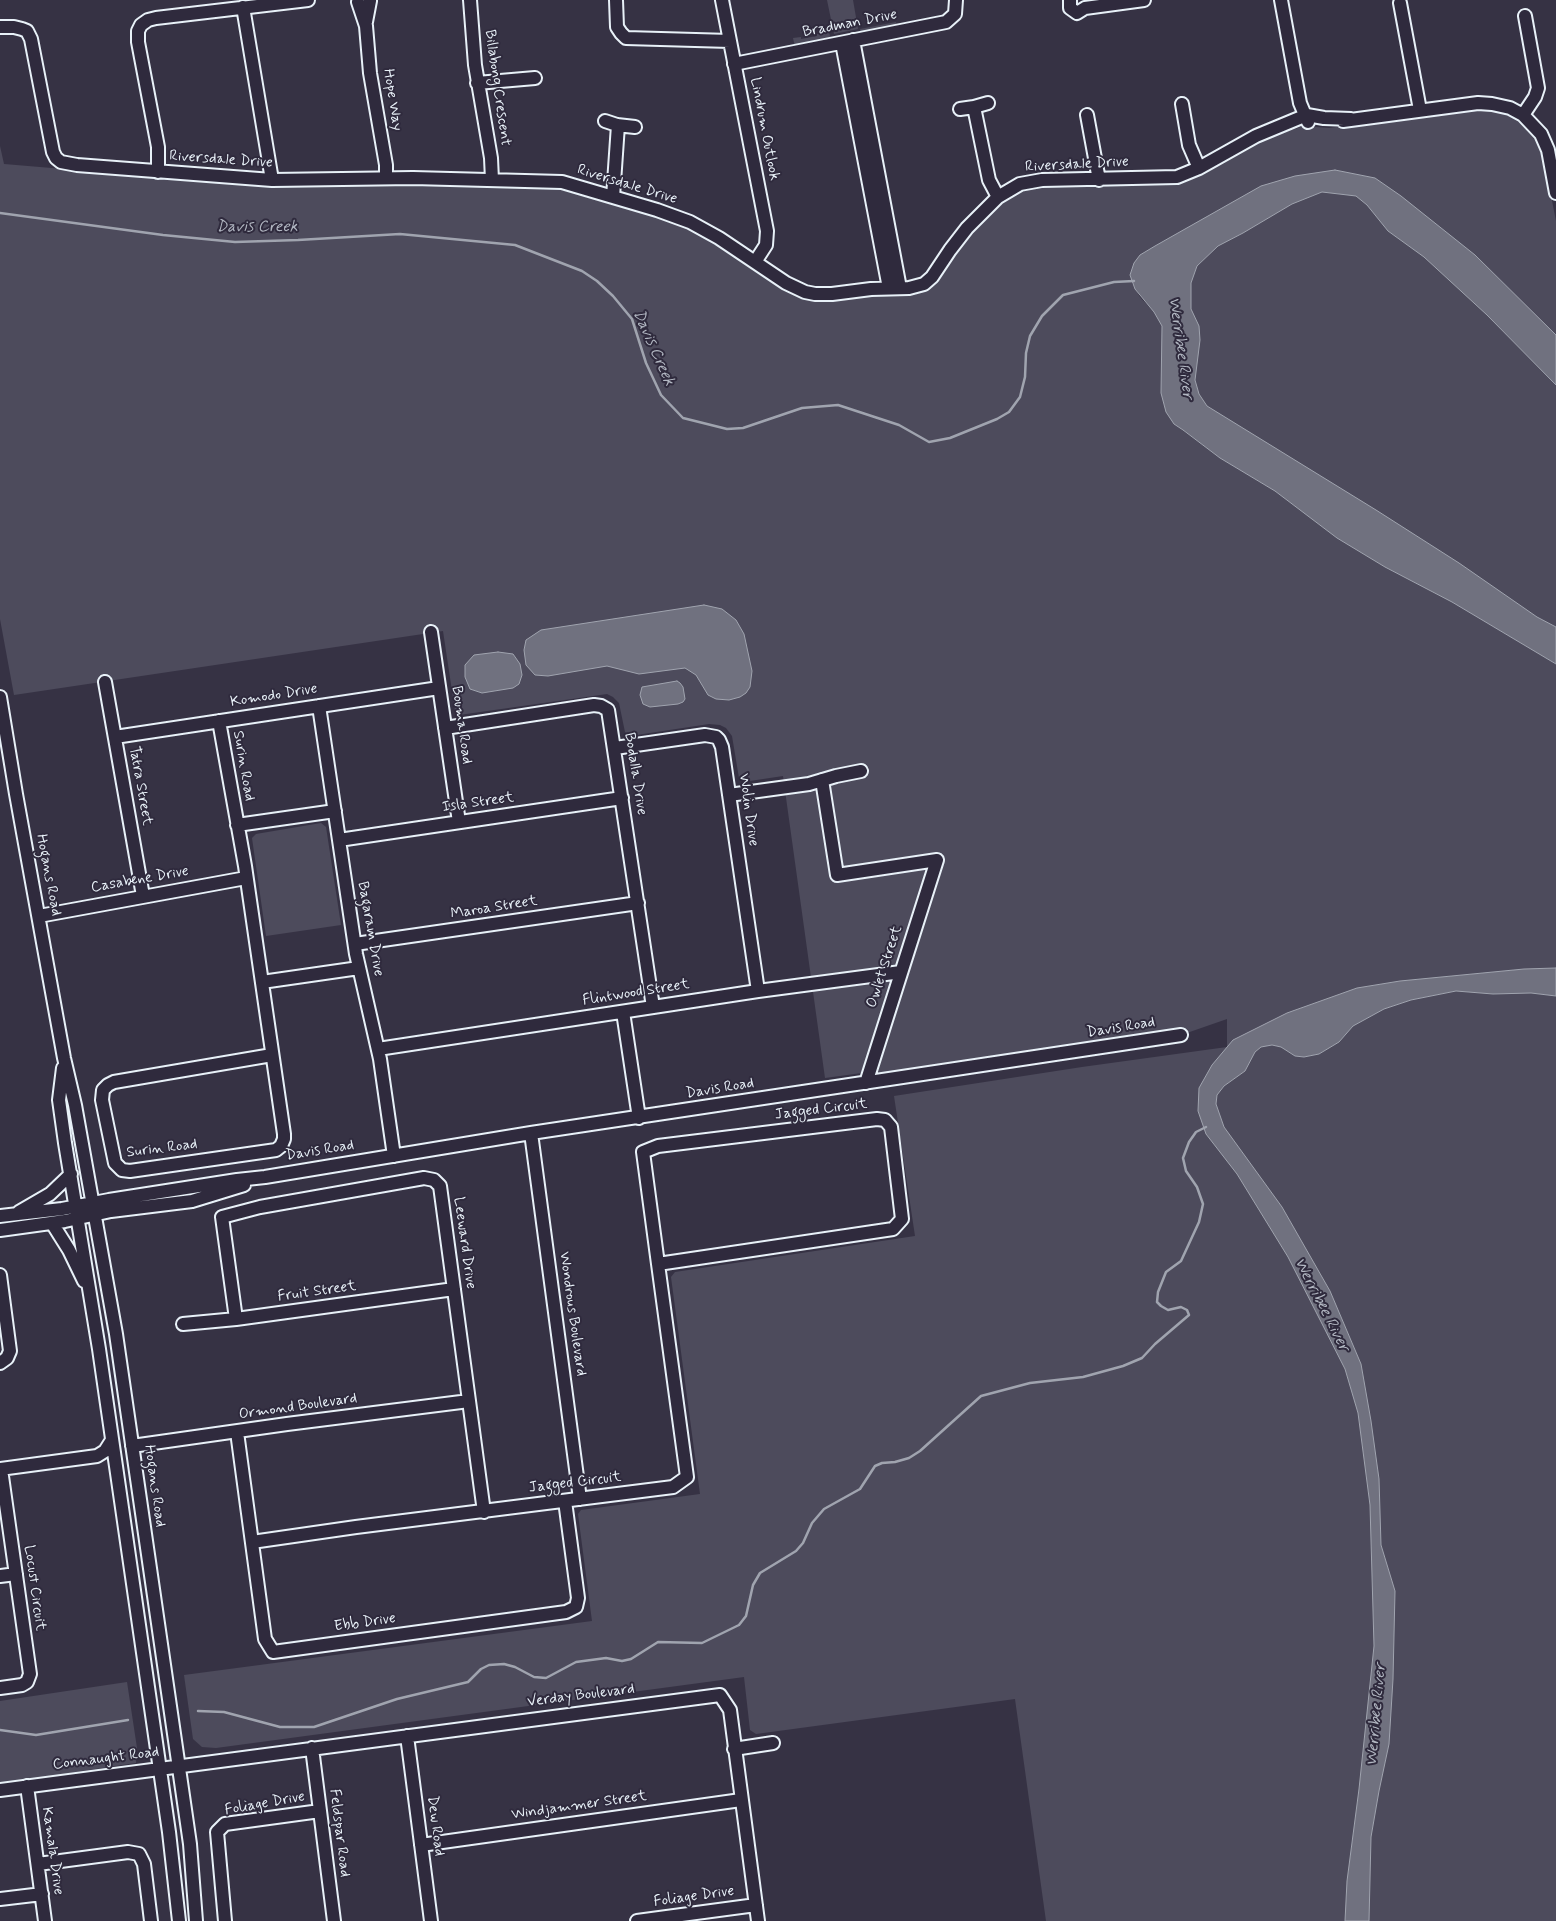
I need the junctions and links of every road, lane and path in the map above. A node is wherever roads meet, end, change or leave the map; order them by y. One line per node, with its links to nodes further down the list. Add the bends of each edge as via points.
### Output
1 (308, 0): 12 (street)
2 (470, 0): 19 (street, Billabong Crescent)
3 (616, 0): 15 (street, via 618,26 626,38)
4 (722, 0): 15 (street, Lindrum Outlook)
5 (956, 0): 16 (street, Bradman Drive, via 955,14 946,22)
6 (1070, 0): 7 (street, via 1070,8 1077,13 1085,8)
7 (1144, 0)
8 (1281, 0): 27 (street, via 1300,102)
9 (1289, 0): 27 (street)
10 (361, 1): 31 (street, Hope Way)
11 (1400, 3): 24 (street)
12 (243, 8): 30 (street, via 156,18 140,28 138,42 160,155); 32 (street)
13 (1525, 16): 26 (street, via 1538,88)
14 (0, 28): 30 (street, Riversdale Drive, via 22,29 31,39 54,155 58,160 71,165)
15 (730, 40): 17 (street, Lindrum Outlook)
16 (847, 42): 17 (street, Bradman Drive); 39 (street)
17 (734, 64): 38 (street, Lindrum Outlook, via 767,237 765,248)
18 (535, 78): 19 (street)
19 (477, 83): 33 (street, Billabong Crescent)
20 (988, 103): 22 (street)
21 (1182, 104): 29 (street, via 1189,145)
22 (974, 108): 23 (street); 36 (street, via 989,180)
23 (960, 109)
24 (1420, 110): 26 (street, Riversdale Drive, via 1478,103 1510,108); 27 (street, Riversdale Drive, via 1324,124)
25 (1088, 115): 34 (street)
26 (1523, 115): 35 (street, Riversdale Drive, via 1545,141)
27 (1307, 118): 29 (street, Riversdale Drive, via 1287,130 1270,130)
28 (635, 127): 37 (street, via 612,123)
29 (1199, 168): 34 (street, Riversdale Drive, via 1172,178)
30 (158, 172): 32 (street, Riversdale Drive)
31 (386, 178): 32 (street, Riversdale Drive); 33 (street, Riversdale Drive)
32 (272, 180)
33 (492, 180): 37 (street, Riversdale Drive, via 556,181)
34 (1099, 180): 36 (street, Riversdale Drive, via 1033,181)
35 (1556, 193)
36 (998, 196): 39 (street, Riversdale Drive, via 967,228 929,281 919,286)
37 (613, 197): 38 (street, Riversdale Drive, via 690,222)
38 (755, 262): 39 (street, Riversdale Drive, via 786,283 815,294)
39 (894, 288)
40 (431, 632): 42 (street, Bouma Road)
41 (105, 682): 47 (street, Tatra Street)
42 (439, 688): 44 (street, Komodo Drive); 46 (street, Bouma Road)
43 (0, 697): 49 (street, Hogans Road)
44 (319, 706): 45 (street, Komodo Drive); 54 (street, Bagaram Drive)
45 (219, 721): 47 (street, Komodo Drive); 56 (street, Surin Road)
46 (445, 728): 48 (street, Bodalla Drive, via 598,705 610,714); 55 (street, Bouma Road)
47 (114, 737): 59 (street, Tatra Street)
48 (615, 748): 52 (street, Wolin Drive, via 705,735 716,737 722,747); 53 (street, Bodalla Drive)
49 (5, 757): 61 (street, Hogans Road)
50 (861, 771): 51 (street)
51 (822, 780): 52 (street); 64 (street, Owlet Street, via 837,875 936,860)
52 (729, 795): 66 (street, Wolin Drive)
53 (622, 798): 55 (street, Isla Street); 60 (street, Bodalla Drive)
54 (334, 811): 56 (street); 57 (street, Bagaram Drive)
55 (459, 822): 57 (street, Isla Street)
56 (238, 825): 58 (street, Surin Road)
57 (339, 840): 62 (street, Bagaram Drive)
58 (246, 878): 59 (street, Casabene Drive); 65 (street, Surin Road)
59 (143, 896): 61 (street, Casabene Drive)
60 (638, 903): 62 (street, Maroa Street); 67 (street, Bodalla Drive)
61 (39, 916): 72 (street, Hogans Road)
62 (355, 944): 63 (street, Bagaram Drive)
63 (359, 968): 65 (street); 70 (street, Bagaram Drive)
64 (901, 972): 66 (street, Flintwood Street); 73 (street, Owlet Street)
65 (262, 982): 71 (street, Surin Road)
66 (758, 991): 67 (street, Flintwood Street)
67 (653, 1007): 68 (street, Flintwood Street)
68 (622, 1012): 70 (street, Flintwood Street); 74 (street)
69 (1181, 1035): 73 (street, Davis Road)
70 (378, 1049): 76 (street, Bagaram Drive)
71 (272, 1055): 71 (street, Surin Road, via 108,1085 103,1090 102,1100 115,1163 122,1170 130,1171 279,1148 284,1134)
72 (64, 1058): 77 (street, Hogans Road, via 60,1100); 78 (street, Hogans Road)
73 (866, 1083): 74 (street, Davis Road)
74 (639, 1118): 75 (street, Davis Road)
75 (532, 1133): 76 (street, Davis Road); 98 (street, Wondrous Boulevard)
76 (394, 1156): 78 (street, Davis Road, via 237,1180)
77 (71, 1174): 79 (street, Hogans Road); 80 (street, via 50,1194)
78 (93, 1209): 79 (street, Davis Road); 94 (street, Hogans Road)
79 (77, 1213): 80 (street, Davis Road); 82 (street, Davis Road); 87 (street, Hogans Road)
80 (14, 1214): 81 (street, Davis Road)
81 (0, 1216)
82 (52, 1223): 83 (street, Davis Road); 87 (street)
83 (0, 1230)
84 (658, 1264): 84 (street, Jagged Circuit, via 643,1152 658,1146 877,1119 885,1120 891,1126 902,1219 893,1229); 98 (street, Jagged Circuit, via 687,1477 673,1487)
85 (0, 1275): 90 (street, via 10,1347)
86 (454, 1289): 88 (street, Fruit Street); 88 (street, Leeward Drive, via 440,1186 434,1180 424,1178 260,1207 222,1217); 91 (street, Leeward Drive)
87 (88, 1290): 93 (street, Hogans Road)
88 (236, 1319): 89 (street, Fruit Street)
89 (183, 1324)
90 (4, 1360)
91 (469, 1401): 92 (street, Ormond Boulevard); 100 (street, Leeward Drive)
92 (237, 1432): 94 (street, Ormond Boulevard); 101 (street, Ebb Drive)
93 (112, 1440): 95 (street, via 106,1451); 97 (street, Hogans Road)
94 (132, 1446): 110 (street, Hogans Road)
95 (97, 1456): 96 (street); 97 (street)
96 (1, 1469): 102 (street, Locust Circuit)
97 (117, 1472): 111 (street, Hogans Road)
98 (580, 1499): 99 (street, Jagged Circuit)
99 (565, 1501): 100 (street, Jagged Circuit); 101 (street, Ebb Drive, via 578,1598 576,1607 566,1612 282,1651 273,1652 265,1640)
100 (484, 1512): 101 (street, Jagged Circuit)
101 (252, 1542)
102 (16, 1574): 103 (street); 104 (street, Locust Circuit, via 30,1676 22,1685)
103 (0, 1576)
104 (0, 1688)
105 (407, 1736): 107 (street, Verday Boulevard); 108 (street, Verday Boulevard, via 720,1694 730,1710); 116 (street, Dew Road)
106 (774, 1744): 108 (street)
107 (312, 1748): 109 (street, Verday Boulevard); 115 (street, Feldspar Road)
108 (734, 1749): 114 (street, Verday Boulevard)
109 (217, 1761): 110 (street, Connaught Road)
110 (178, 1766): 111 (street, Connaught Road); 124 (street, Hogans Road, via 190,1844)
111 (160, 1769): 112 (street, Connaught Road); 123 (street, Hogans Road)
112 (27, 1786): 113 (street, Connaught Road); 117 (street, Kamala Drive)
113 (0, 1790)
114 (741, 1800): 116 (street, Windjammer Street); 120 (street, Verday Boulevard)
115 (320, 1810): 125 (street, Foliage Drive, via 225,1824 217,1832); 126 (street, Feldspar Road)
116 (421, 1845): 127 (street, Dew Road)
117 (38, 1864): 118 (street, Kamala Drive); 122 (street, via 128,1852 139,1854 144,1864)
118 (42, 1894): 119 (street); 121 (street, Kamala Drive)
119 (0, 1900)
120 (756, 1905): 128 (street, Foliage Drive); 129 (street, Verday Boulevard)
121 (45, 1921)
122 (151, 1921)
123 (179, 1921)
124 (196, 1921)
125 (225, 1921)
126 (334, 1921)
127 (431, 1921)
128 (643, 1921)
129 (758, 1921)

